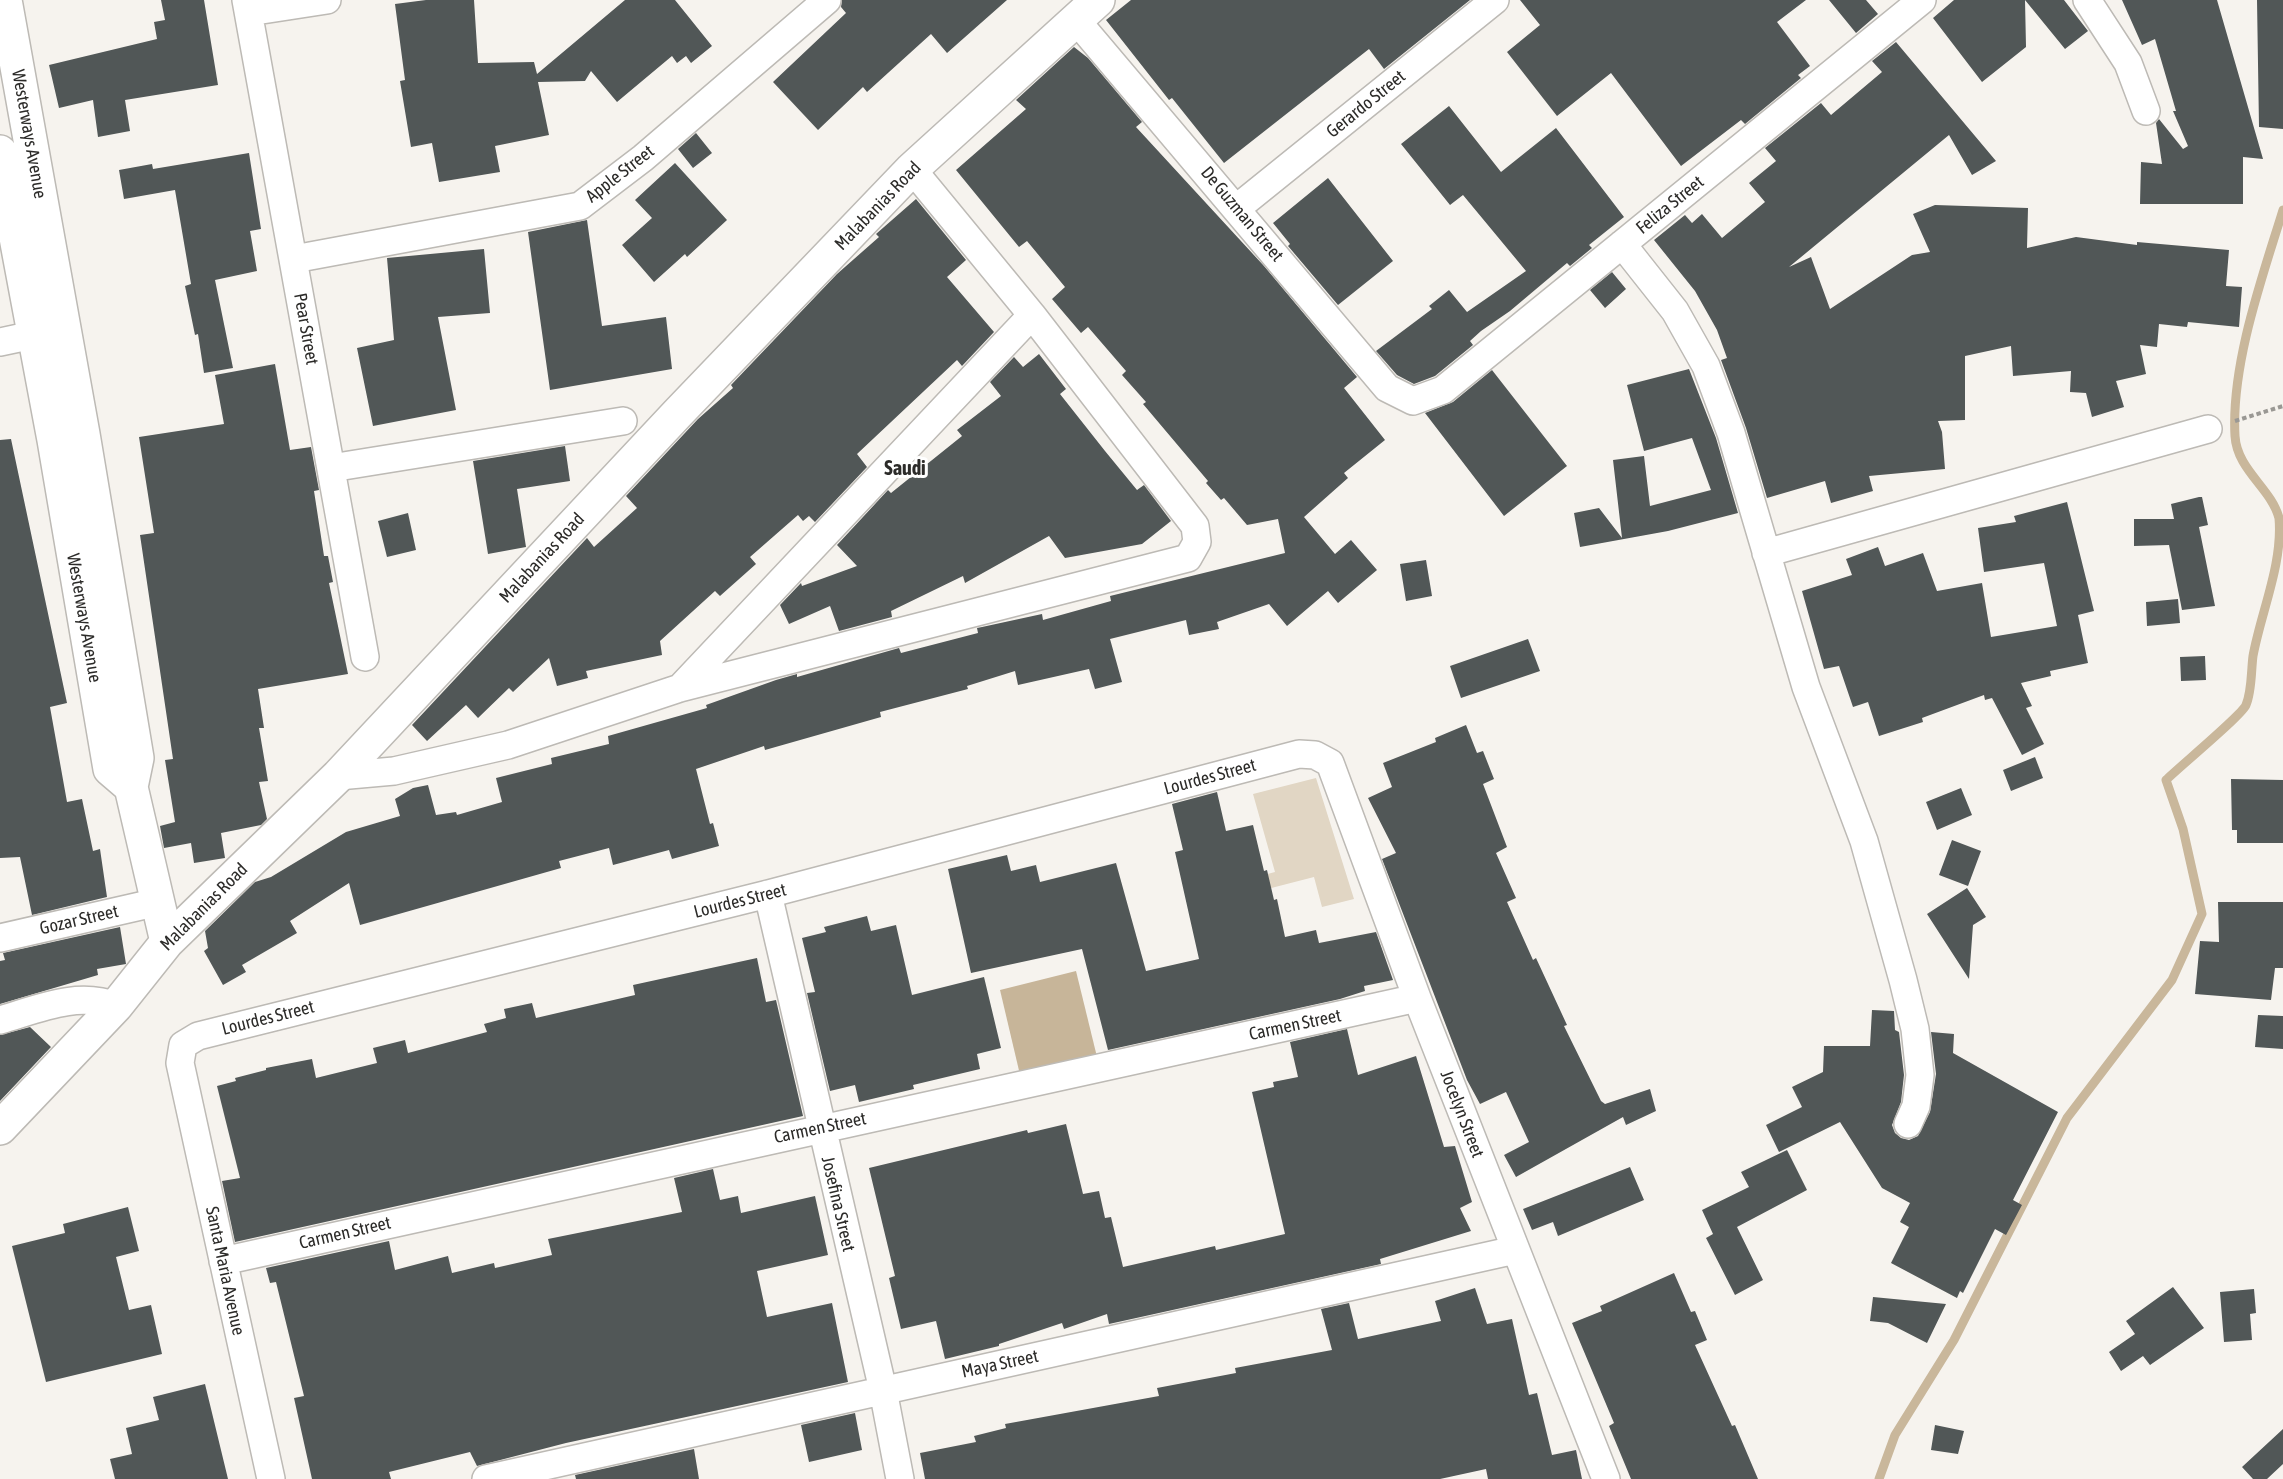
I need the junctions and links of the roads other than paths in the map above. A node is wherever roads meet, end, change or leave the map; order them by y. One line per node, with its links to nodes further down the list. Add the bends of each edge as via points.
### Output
1 (4, 0): 13 (main road, Westerways Avenue)
2 (327, 0): 7 (street)
3 (827, 0): 15 (street, Apple Street, via 643,158 580,206)
4 (1496, 0): 12 (street, Gerardo Street)
5 (1922, 0): 14 (street, Feliza Street)
6 (2087, 0): 9 (street, via 2128,63)
7 (247, 6): 15 (street, Pear Street)
8 (1087, 10): 11 (main road, Malabanias Road); 12 (street, De Guzman Street)
9 (2146, 111)
10 (0, 152): 13 (main road, Westerways Avenue)
11 (912, 170): 16 (street); 28 (main road, Malabanias Road)
12 (1237, 208): 19 (street, De Guzman Street, via 1387,388)
13 (31, 236): 17 (main road, Westerways Avenue); 22 (main road, Westerways Avenue)
14 (1622, 244): 19 (street, Feliza Street, via 1443,390); 24 (street, via 1676,311 1706,366 1731,433)
15 (294, 259): 23 (street, Pear Street)
16 (1032, 315): 26 (street); 26 (street, via 1195,526 1197,542 1188,558)
17 (33, 335): 18 (street); 22 (main road, Westerways Avenue)
18 (0, 342)
19 (1413, 401)
20 (623, 421): 23 (street)
21 (2208, 429): 24 (street)
22 (68, 437): 30 (main road, Westerways Avenue, via 110,769 131,787)
23 (331, 468): 25 (street, Pear Street)
24 (1766, 553): 37 (street, via 1806,687 1863,841 1903,980 1915,1029 1920,1075 1916,1106)
25 (365, 657)
26 (681, 688): 28 (street, via 508,745 394,771)
27 (1315, 756): 29 (street, Lourdes Street, via 1299,754); 33 (street, Jocelyn Street, via 1330,763)
28 (338, 776): 32 (main road, Malabanias Road)
29 (768, 894): 36 (street, Lourdes Street, via 198,1036 183,1045); 38 (street, Josefina Street)
30 (158, 902): 31 (street, Gozar Street); 32 (main road, Westerways Avenue)
31 (0, 938)
32 (167, 942): 34 (main road, Malabanias Road)
33 (1417, 998): 38 (street, Carmen Street); 40 (street, Jocelyn Street)
34 (116, 1006): 35 (street, via 100,1000 76,999); 39 (main road, Malabanias Road)
35 (0, 1020)
36 (180, 1063): 41 (street, Santa Maria Avenue)
37 (1908, 1124)
38 (820, 1127): 41 (street, Carmen Street); 42 (street, Josefina Street)
39 (0, 1128)
40 (1515, 1250): 42 (street, Maya Street); 46 (street, Jocelyn Street)
41 (223, 1261): 43 (street, Santa Maria Avenue)
42 (883, 1390): 44 (street, Maya Street); 45 (street, Josefina Street)
43 (271, 1479)
44 (486, 1479)
45 (900, 1479)
46 (1606, 1479)

